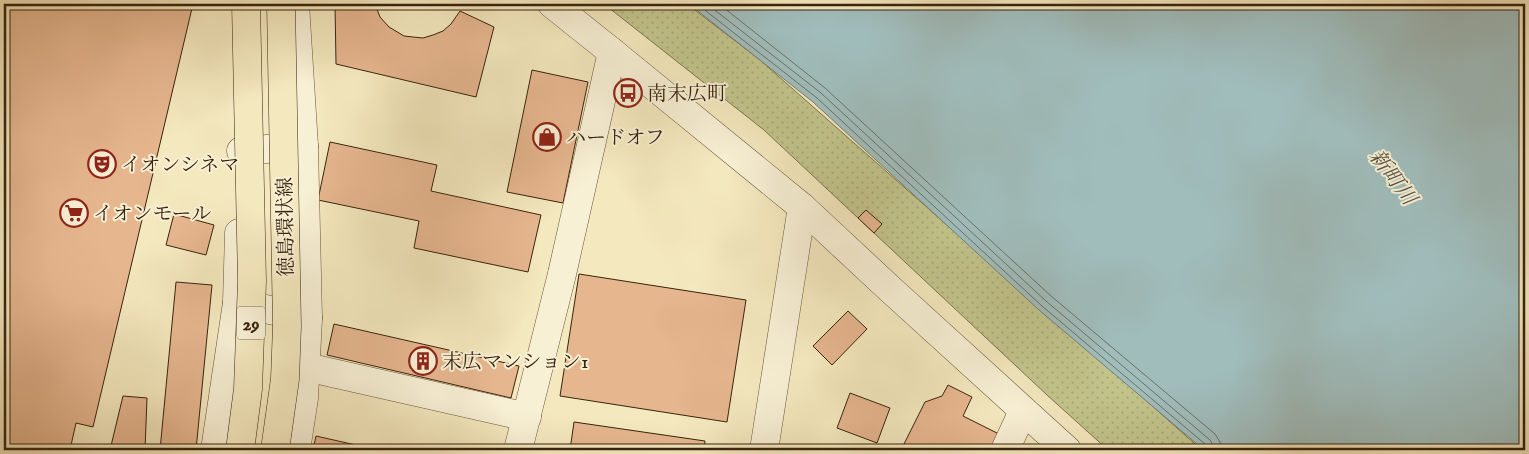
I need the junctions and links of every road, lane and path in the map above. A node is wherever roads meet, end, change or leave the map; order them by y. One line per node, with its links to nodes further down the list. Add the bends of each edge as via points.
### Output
1 (245, 4): 7 (street); 15 (main road, 徳島環状線 / 29, bridge, via 252,281 248,389)
2 (281, 4): 16 (main road, 徳島環状線 / 29, bridge, via 287,326 285,379)
3 (295, 4): 6 (street)
4 (552, 4): 5 (street)
5 (612, 52): 8 (street); 13 (street)
6 (304, 146): 7 (street); 10 (street)
7 (241, 151): 9 (street)
8 (802, 207): 12 (street); 19 (street)
9 (237, 303): 10 (street); 14 (street)
10 (308, 318): 11 (street)
11 (306, 367): 13 (street); 17 (street)
12 (1023, 411): 20 (street); 21 (street)
13 (527, 417): 18 (street)
14 (215, 450)
15 (240, 450)
16 (275, 450)
17 (296, 450)
18 (518, 450)
19 (764, 450)
20 (1005, 450)
21 (1067, 450)

